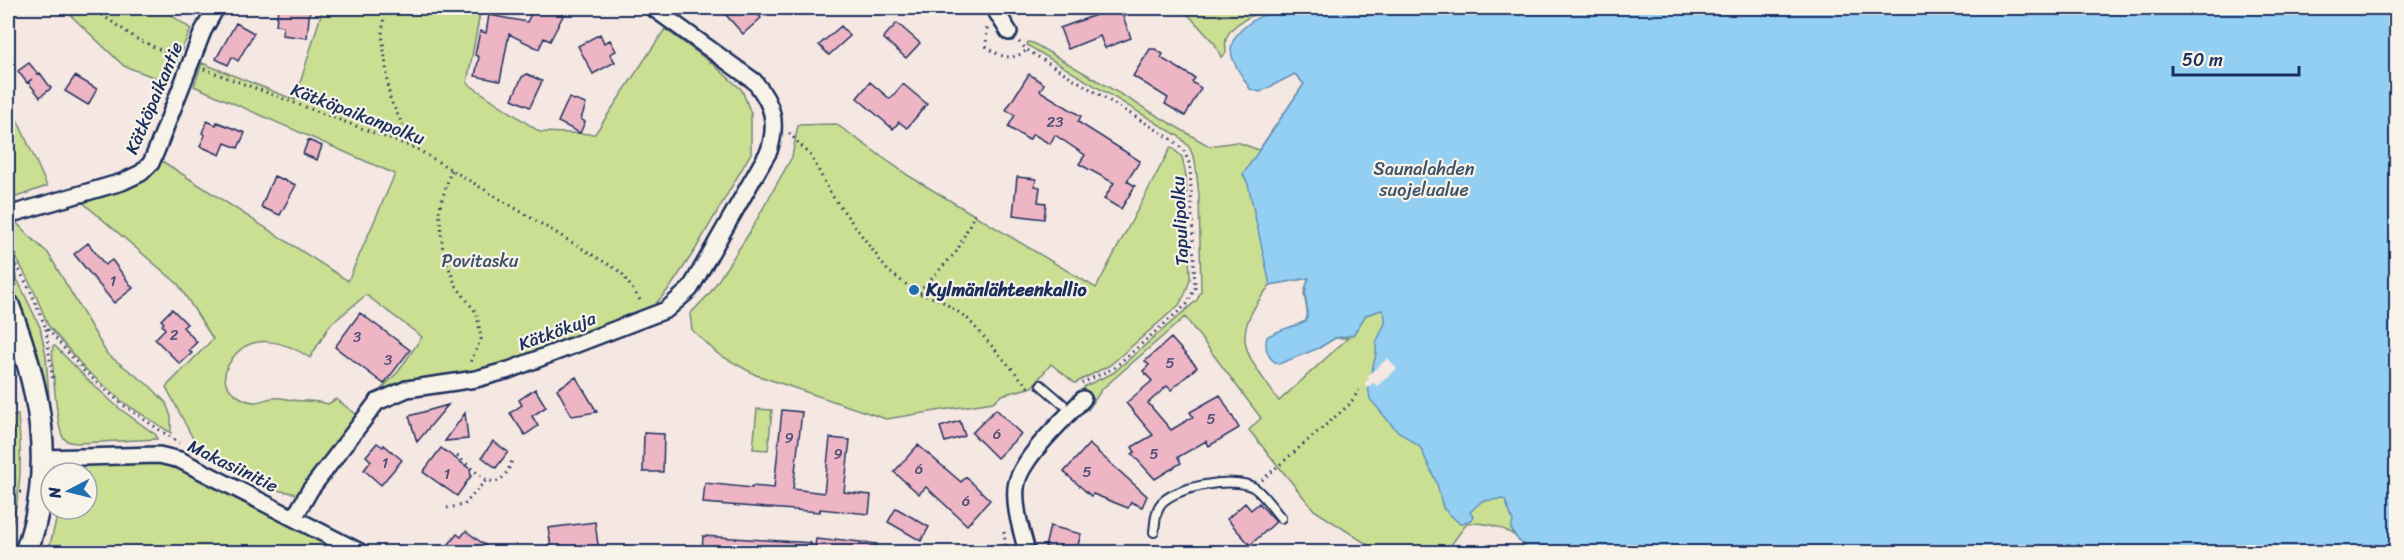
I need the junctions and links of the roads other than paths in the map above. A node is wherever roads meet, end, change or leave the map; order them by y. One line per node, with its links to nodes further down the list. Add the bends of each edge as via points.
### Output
1 (216, 8): 5 (street, Kätköpaikantie, via 151,163 141,173)
2 (653, 8): 13 (street, Kätkökuja, via 754,81 766,96 773,115 775,133 769,151 690,289 666,310 509,370 407,389 377,402 310,490)
3 (994, 8): 4 (street)
4 (1009, 33)
5 (8, 215)
6 (8, 307): 12 (street, via 32,373 41,415)
7 (1041, 385): 9 (lane)
8 (1083, 399): 18 (street, via 1020,473 1017,506)
9 (1063, 404)
10 (8, 430): 11 (lane)
11 (8, 448)
12 (43, 458): 13 (street, Makasiinitie, via 159,455 180,460); 16 (street, via 40,494)
13 (294, 518): 17 (street, Makasiinitie)
14 (1281, 518): 15 (lane, via 1254,487 1239,482 1208,485 1166,499 1158,507)
15 (1154, 532)
16 (26, 552)
17 (360, 552)
18 (1027, 552)

